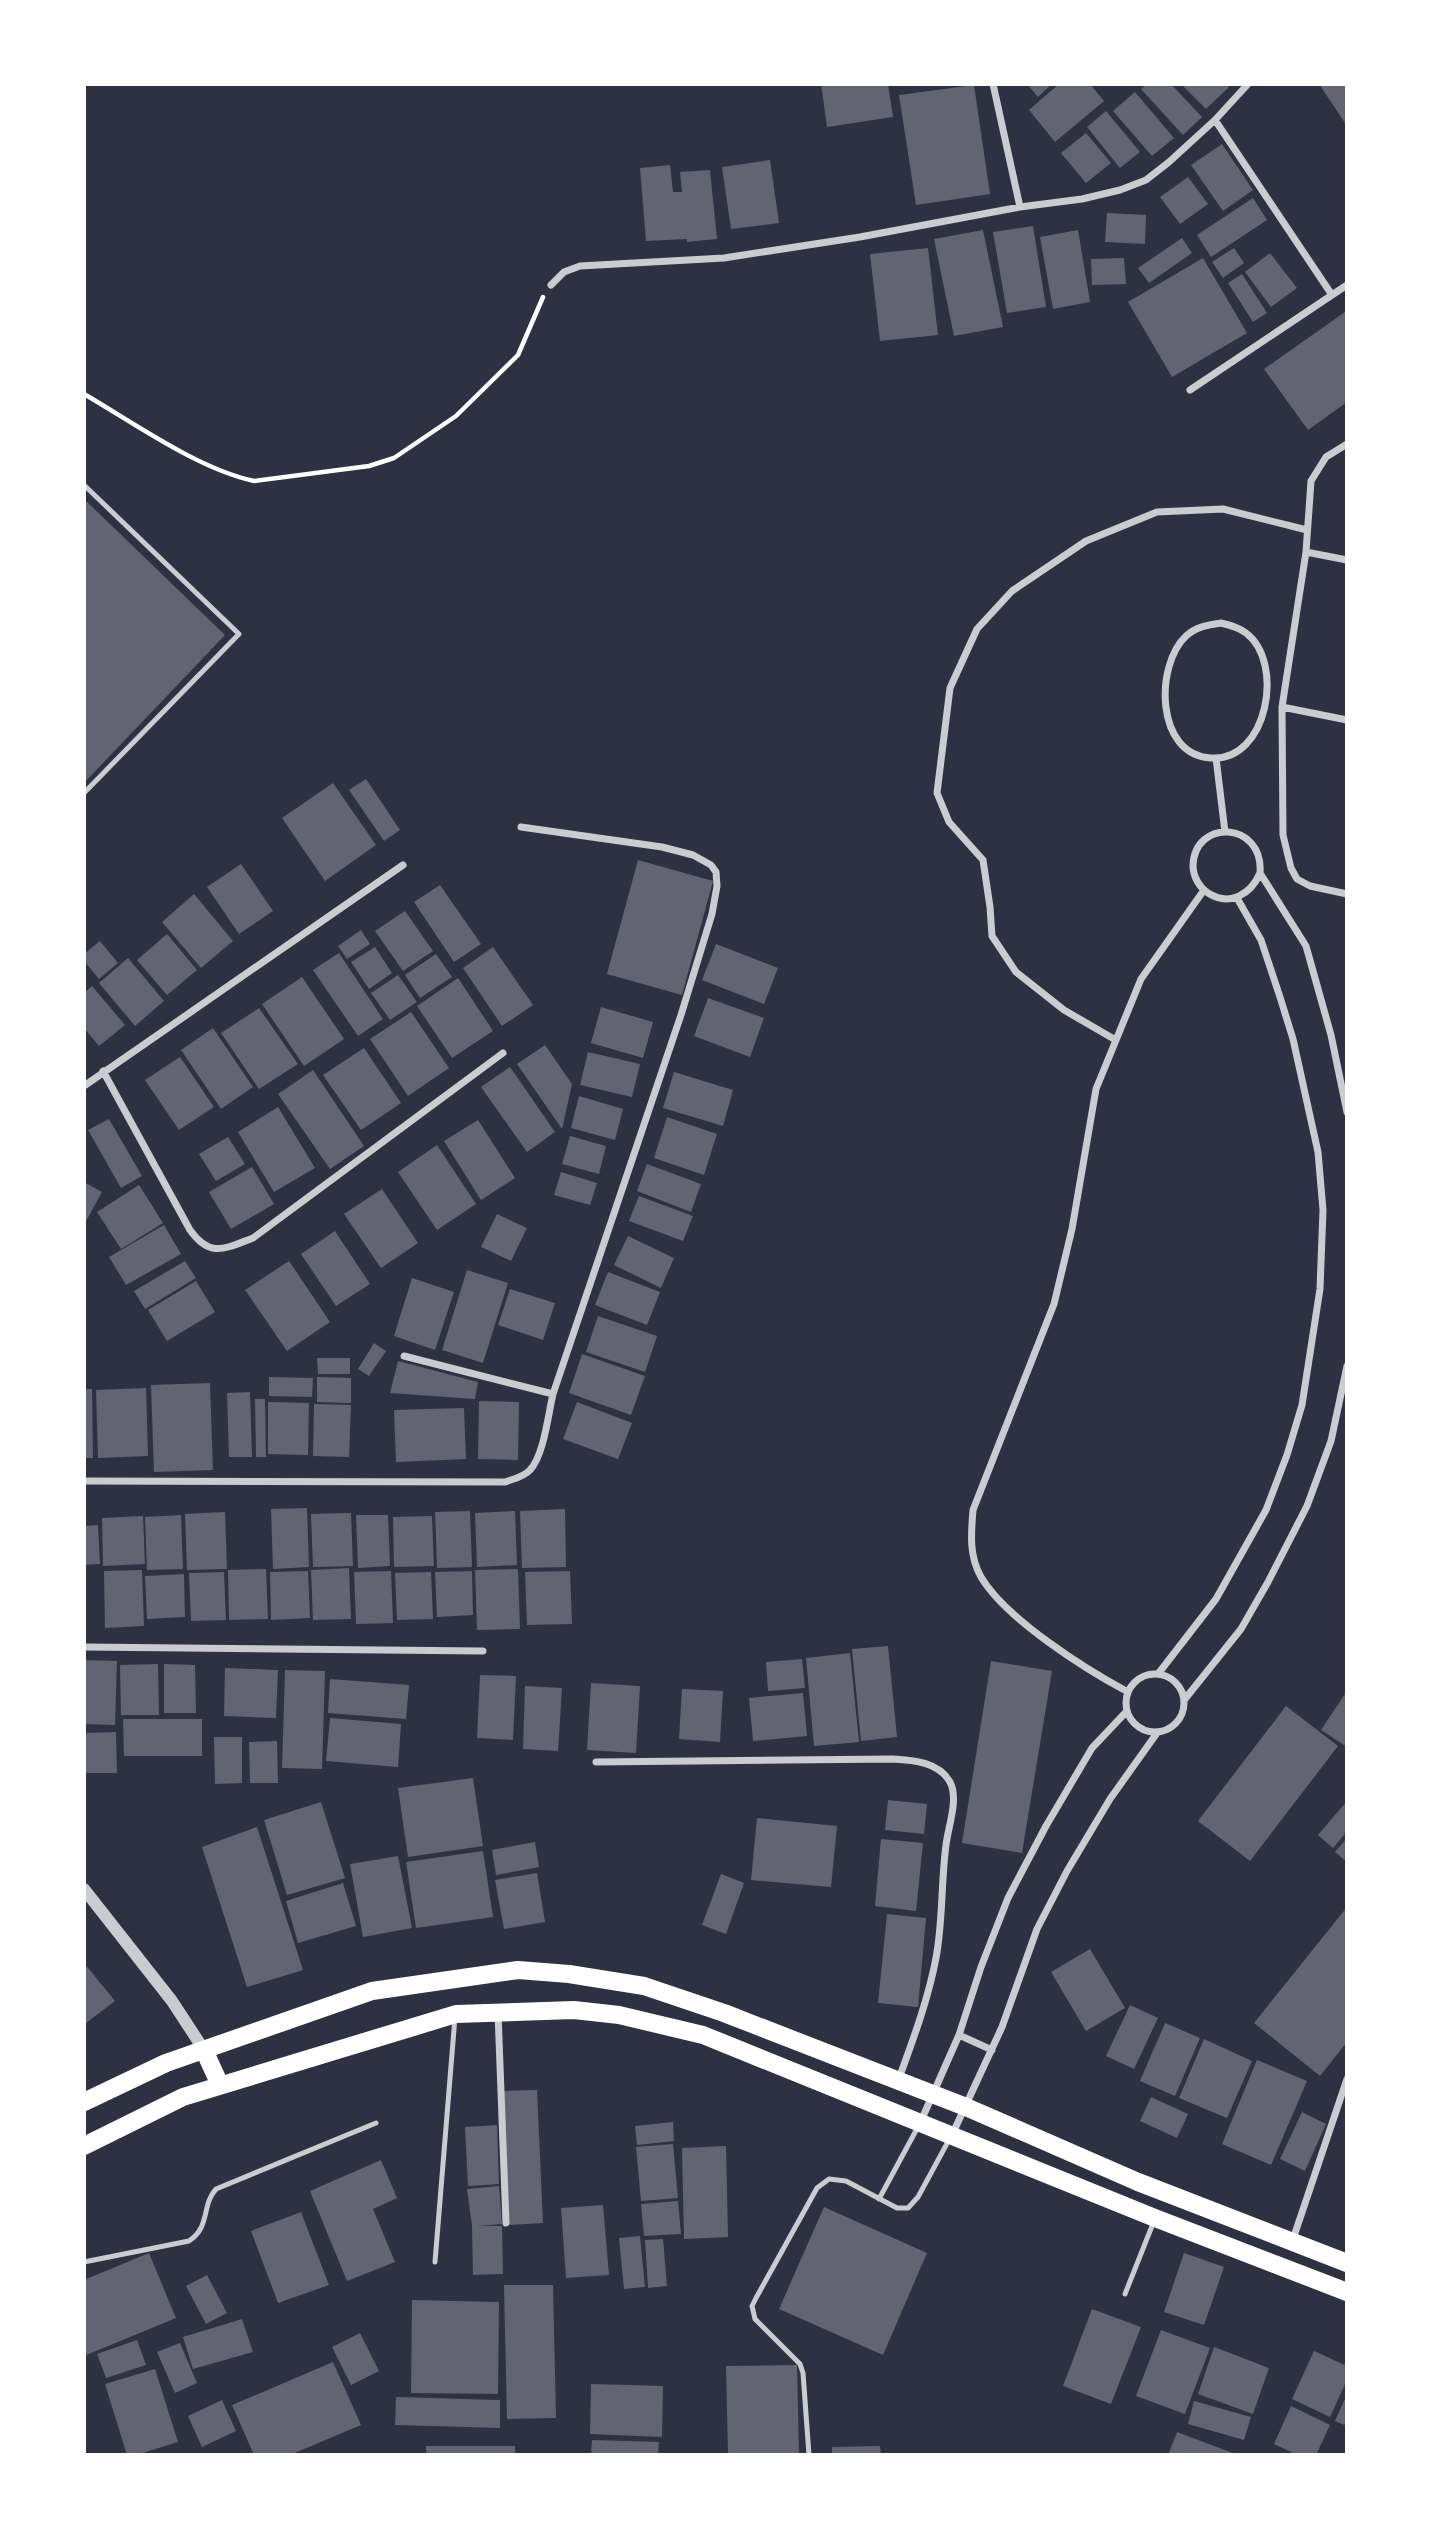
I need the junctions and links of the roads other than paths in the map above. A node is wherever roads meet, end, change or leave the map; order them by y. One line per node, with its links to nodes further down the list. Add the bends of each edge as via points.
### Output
1 (993, 84): 4 (street)
2 (1248, 84): 3 (street)
3 (1215, 120): 4 (street, via 1146,180 1082,199); 7 (street)
4 (1020, 207): 6 (street, via 724,258 580,267 564,272)
5 (1347, 285): 7 (street)
6 (549, 287)
7 (1332, 295): 8 (street)
8 (1190, 390)
9 (1347, 443): 11 (street, via 1326,457 1311,481)
10 (84, 485): 17 (lane, via 239,634)
11 (1307, 530): 12 (street); 25 (street, via 1223,509 1170,511 1086,541 1012,591 976,629 950,688 937,793 949,822 983,860 992,936 1016,972 1064,1010)
12 (1306, 552): 13 (street); 14 (street)
13 (1347, 560)
14 (1282, 707): 15 (street); 23 (street, via 1283,835 1291,868 1310,886)
15 (1347, 720)
16 (1216, 758): 16 (street, via 1198,756 1177,741 1170,729 1166,697 1177,648 1195,629 1221,624 1234,626 1255,642 1268,688 1261,720 1247,744 1236,753); 19 (street)
17 (84, 793)
18 (520, 827): 32 (street, via 693,855 711,865 717,886 681,1015)
19 (1225, 832): 21 (street, via 1241,834 1258,850); 22 (street, via 1217,832 1198,846 1193,869)
20 (403, 865): 27 (street)
21 (1260, 873): 24 (street, via 1256,884); 29 (street, via 1306,946)
22 (1204, 890): 24 (street, via 1214,897); 25 (street, via 1141,979)
23 (1347, 894)
24 (1237, 898): 36 (street, via 1261,940 1283,1007 1318,1152 1323,1210 1320,1289 1302,1405 1266,1510 1216,1599)
25 (1114, 1039): 37 (street, via 1096,1089 1054,1304 973,1510 970,1544 981,1576 995,1596 1054,1645)
26 (503, 1053): 27 (street, via 253,1238 219,1249 200,1244 190,1230)
27 (103, 1071): 28 (street)
28 (84, 1086)
29 (1347, 1112)
30 (404, 1356): 32 (street)
31 (1347, 1366): 38 (street, via 1331,1441 1307,1506 1241,1629)
32 (553, 1394): 33 (street, via 539,1453 530,1470 505,1482)
33 (84, 1481)
34 (84, 1647): 35 (street)
35 (483, 1651)
36 (1157, 1674): 37 (street, via 1136,1680); 38 (street, via 1175,1681)
37 (1128, 1692): 39 (street)
38 (1185, 1699): 40 (street, via 1181,1719 1174,1727)
39 (1127, 1710): 40 (street, via 1144,1731); 45 (street, via 1092,1748 1008,1898)
40 (1157, 1732): 47 (street, via 1067,1871 1037,1929)
41 (596, 1762): 49 (street, via 893,1759 925,1763 945,1774 953,1788 953,1803 936,1956 923,2015)
42 (84, 1889): 46 (street, via 172,2001)
43 (498, 2012): 44 (main road); 54 (main road, via 574,2010 619,2015 703,2035); 60 (street)
44 (456, 2014): 50 (main road); 63 (lane)
45 (959, 2035): 47 (street); 51 (street)
46 (204, 2050): 49 (main road, via 372,1991 518,1970 644,1986); 50 (main road); 52 (main road)
47 (992, 2050): 53 (street)
48 (1347, 2079): 61 (street)
49 (898, 2082): 51 (main road)
50 (220, 2085): 57 (main road, via 183,2097)
51 (933, 2095): 53 (main road); 54 (street)
52 (84, 2102)
53 (966, 2107): 56 (street); 61 (main road)
54 (921, 2121): 56 (main road); 58 (lane)
55 (376, 2123): 62 (lane, via 216,2189 203,2228 189,2241)
56 (952, 2135): 58 (lane, via 908,2208); 59 (main road)
57 (84, 2146)
58 (879, 2199): 67 (lane, via 846,2181 829,2179 817,2188 752,2305 755,2319 800,2364)
59 (1155, 2218): 65 (main road); 66 (lane)
60 (506, 2223)
61 (1292, 2242): 64 (main road)
62 (84, 2262)
63 (435, 2262)
64 (1347, 2263)
65 (1347, 2292)
66 (1125, 2294)
67 (809, 2455)

